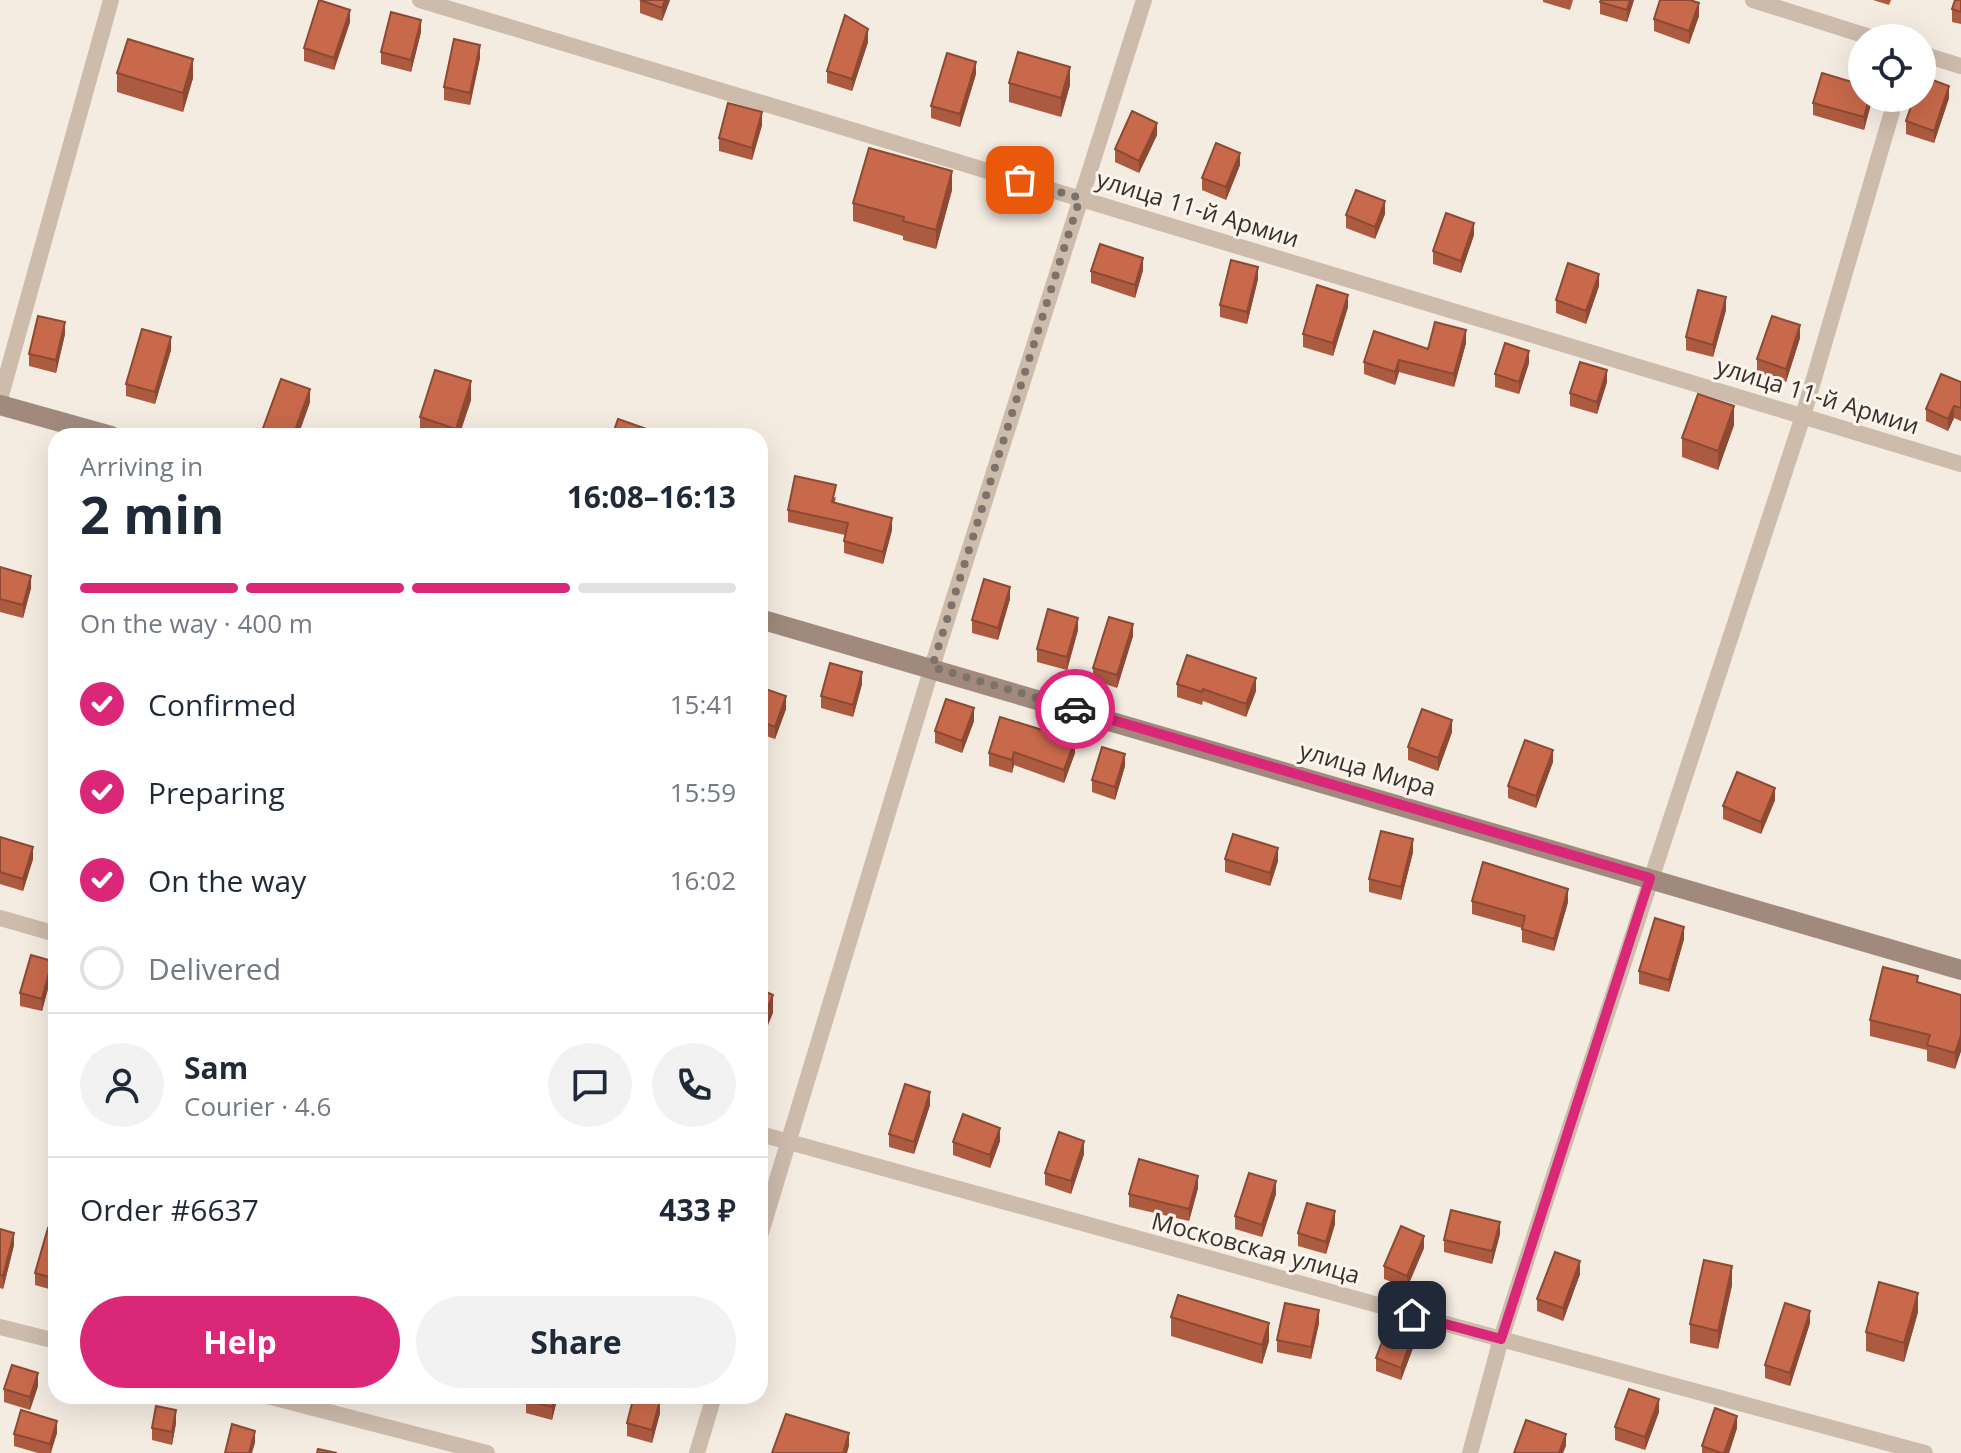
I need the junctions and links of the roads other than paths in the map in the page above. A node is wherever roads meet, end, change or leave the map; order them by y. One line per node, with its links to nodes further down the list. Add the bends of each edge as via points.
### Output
1 (111, 0): 10 (street)
2 (420, 0): 9 (street, улица 11-й Армии)
3 (1144, 0): 9 (street)
4 (1753, 0): 5 (street)
5 (1848, 30)
6 (1936, 58): 7 (street)
7 (1961, 66)
8 (1892, 112): 11 (street)
9 (1080, 198): 11 (street, улица 11-й Армии); 15 (street)
10 (0, 402): 12 (street)
11 (1803, 416): 13 (street, улица 11-й Армии); 16 (street)
12 (85, 428)
13 (1961, 464)
14 (768, 621): 15 (street, улица Мира)
15 (932, 667): 16 (street, улица Мира); 21 (street)
16 (1650, 878): 19 (street, улица Мира); 25 (street)
17 (0, 918): 18 (street)
18 (48, 932)
19 (1961, 970)
20 (768, 1136): 21 (street, Московская улица)
21 (788, 1142): 22 (street); 25 (street, Московская улица)
22 (768, 1209)
23 (0, 1327): 24 (street)
24 (48, 1339)
25 (1501, 1339): 30 (street); 31 (street, Московская улица)
26 (298, 1404): 28 (street)
27 (712, 1404): 29 (street)
28 (487, 1453)
29 (697, 1453)
30 (1470, 1453)
31 (1925, 1453)

